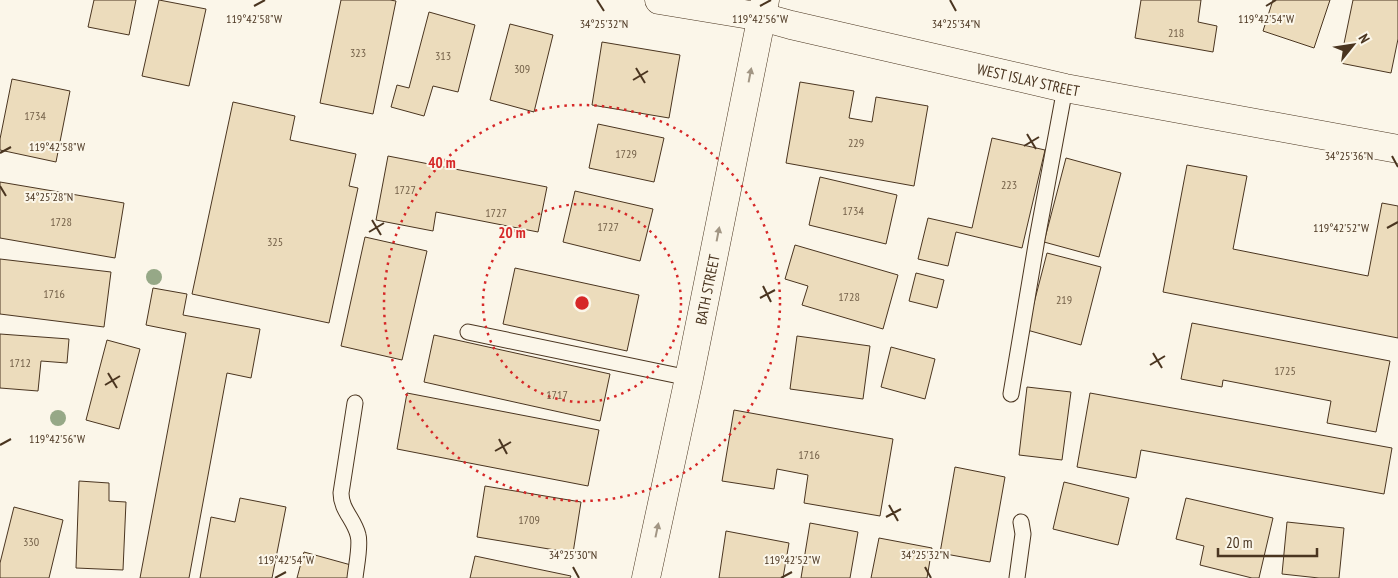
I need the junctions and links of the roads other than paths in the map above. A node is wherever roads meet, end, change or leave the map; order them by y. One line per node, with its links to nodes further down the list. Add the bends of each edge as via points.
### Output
1 (659, 0): 2 (street, WEST ISLAY STREET)
2 (763, 9): 3 (street, WEST ISLAY STREET); 6 (street, BATH STREET, one-way to 2)
3 (1066, 88): 4 (street, WEST ISLAY STREET); 7 (lane)
4 (1398, 149)
5 (468, 332): 6 (lane)
6 (689, 378): 11 (street, BATH STREET, one-way to 6)
7 (1011, 394)
8 (355, 403): 10 (lane, via 340,492 341,502 359,538)
9 (1021, 522): 12 (lane, via 1023,534)
10 (355, 578)
11 (646, 578)
12 (1017, 578)

